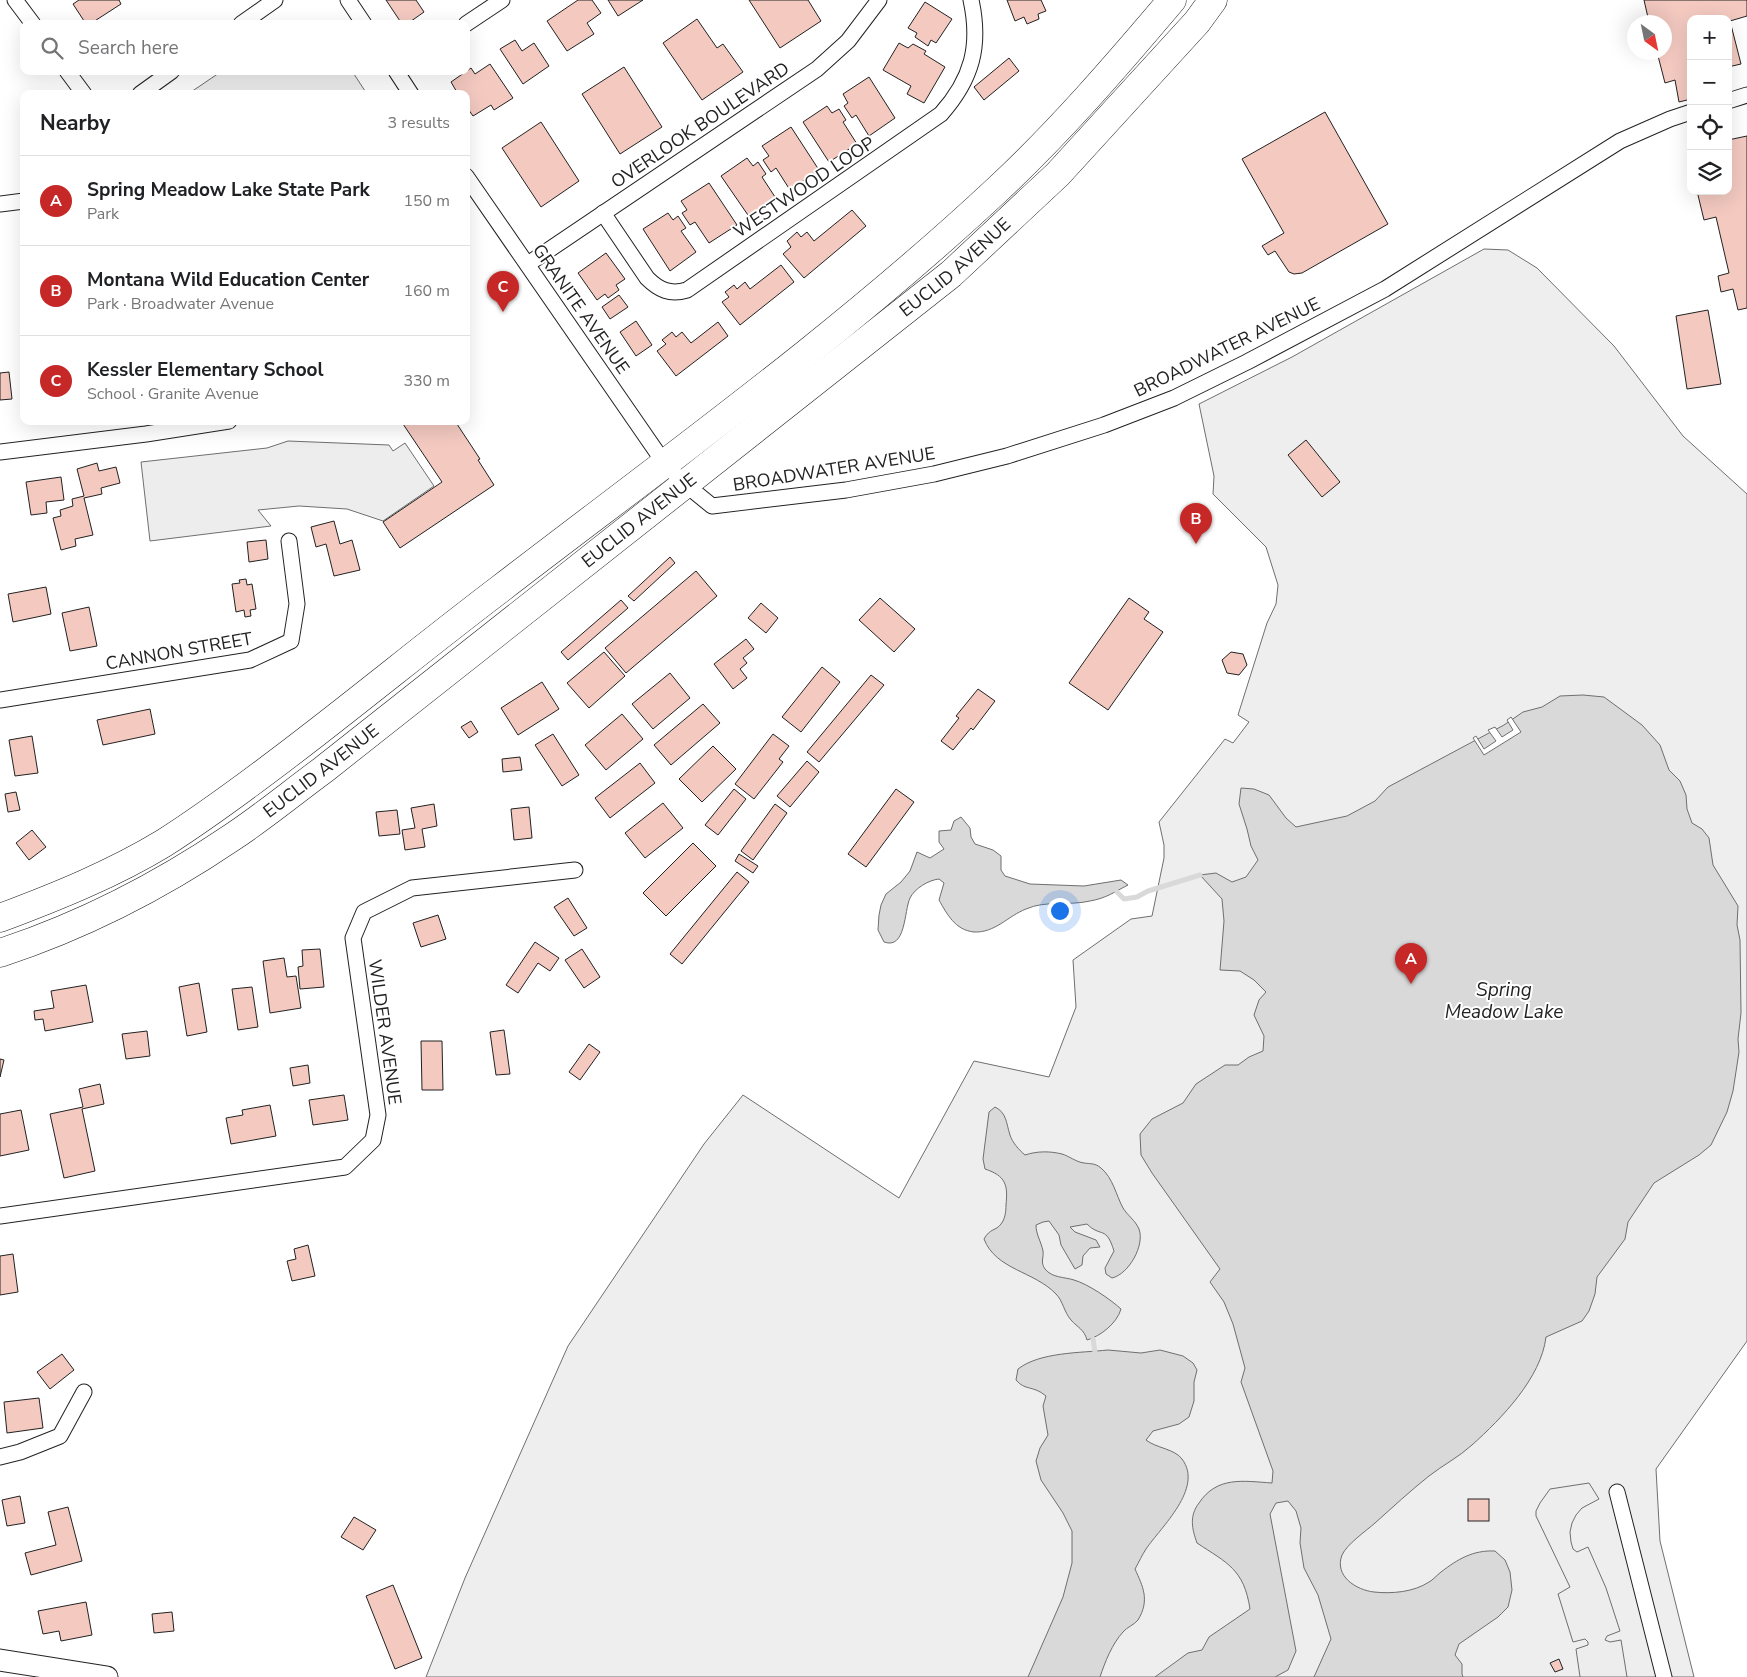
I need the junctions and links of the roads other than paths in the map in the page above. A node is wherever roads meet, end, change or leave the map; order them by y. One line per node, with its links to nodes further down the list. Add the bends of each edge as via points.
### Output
1 (16, 0): 9 (street)
2 (275, 0): 10 (street)
3 (348, 0): 11 (street)
4 (502, 0): 12 (street)
5 (879, 0): 25 (street, OVERLOOK BOULEVARD, via 848,40 817,69)
6 (971, 0): 25 (street, WESTWOOD LOOP, via 976,37 970,66 962,86 941,114 687,290 669,292 653,284)
7 (1172, 0): 29 (highway, EUCLID AVENUE, via 1066,120 1000,187 831,333)
8 (1213, 0): 30 (highway, EUCLID AVENUE, via 1197,22 1058,174 951,274)
9 (30, 20)
10 (247, 20)
11 (361, 20)
12 (470, 21)
13 (70, 75): 16 (street)
14 (166, 75): 17 (street)
15 (398, 75): 18 (street)
16 (81, 90)
17 (146, 90)
18 (408, 90)
19 (1747, 95): 20 (street)
20 (1732, 100)
21 (1687, 113): 30 (street, BROADWATER AVENUE, via 1620,141 1385,289 1174,398 1104,425 1008,456 846,490 712,506)
22 (470, 182): 26 (street, GRANITE AVENUE)
23 (20, 202): 24 (street)
24 (0, 204)
25 (603, 213): 26 (street, OVERLOOK BOULEVARD)
26 (528, 264): 29 (street, GRANITE AVENUE)
27 (203, 425): 28 (street)
28 (0, 452)
29 (665, 464): 30 (street, BROADWATER AVENUE); 33 (highway, EUCLID AVENUE)
30 (685, 484): 34 (highway, EUCLID AVENUE)
31 (289, 541): 32 (street, CANNON STREET, via 297,604 291,641 250,660)
32 (0, 700)
33 (301, 744): 34 (highway); 36 (highway, EUCLID AVENUE, via 233,797 160,845 44,902)
34 (323, 770): 37 (highway, EUCLID AVENUE, via 232,838 154,884 94,916)
35 (574, 870): 38 (street, WILDER AVENUE, via 412,888 364,912 353,938 378,1115 374,1140 345,1167)
36 (0, 918)
37 (0, 953)
38 (0, 1216)
39 (84, 1392): 40 (street, via 60,1436)
40 (0, 1457)
41 (1617, 1492): 44 (street)
42 (0, 1660): 43 (street)
43 (107, 1677)
44 (1664, 1677)

